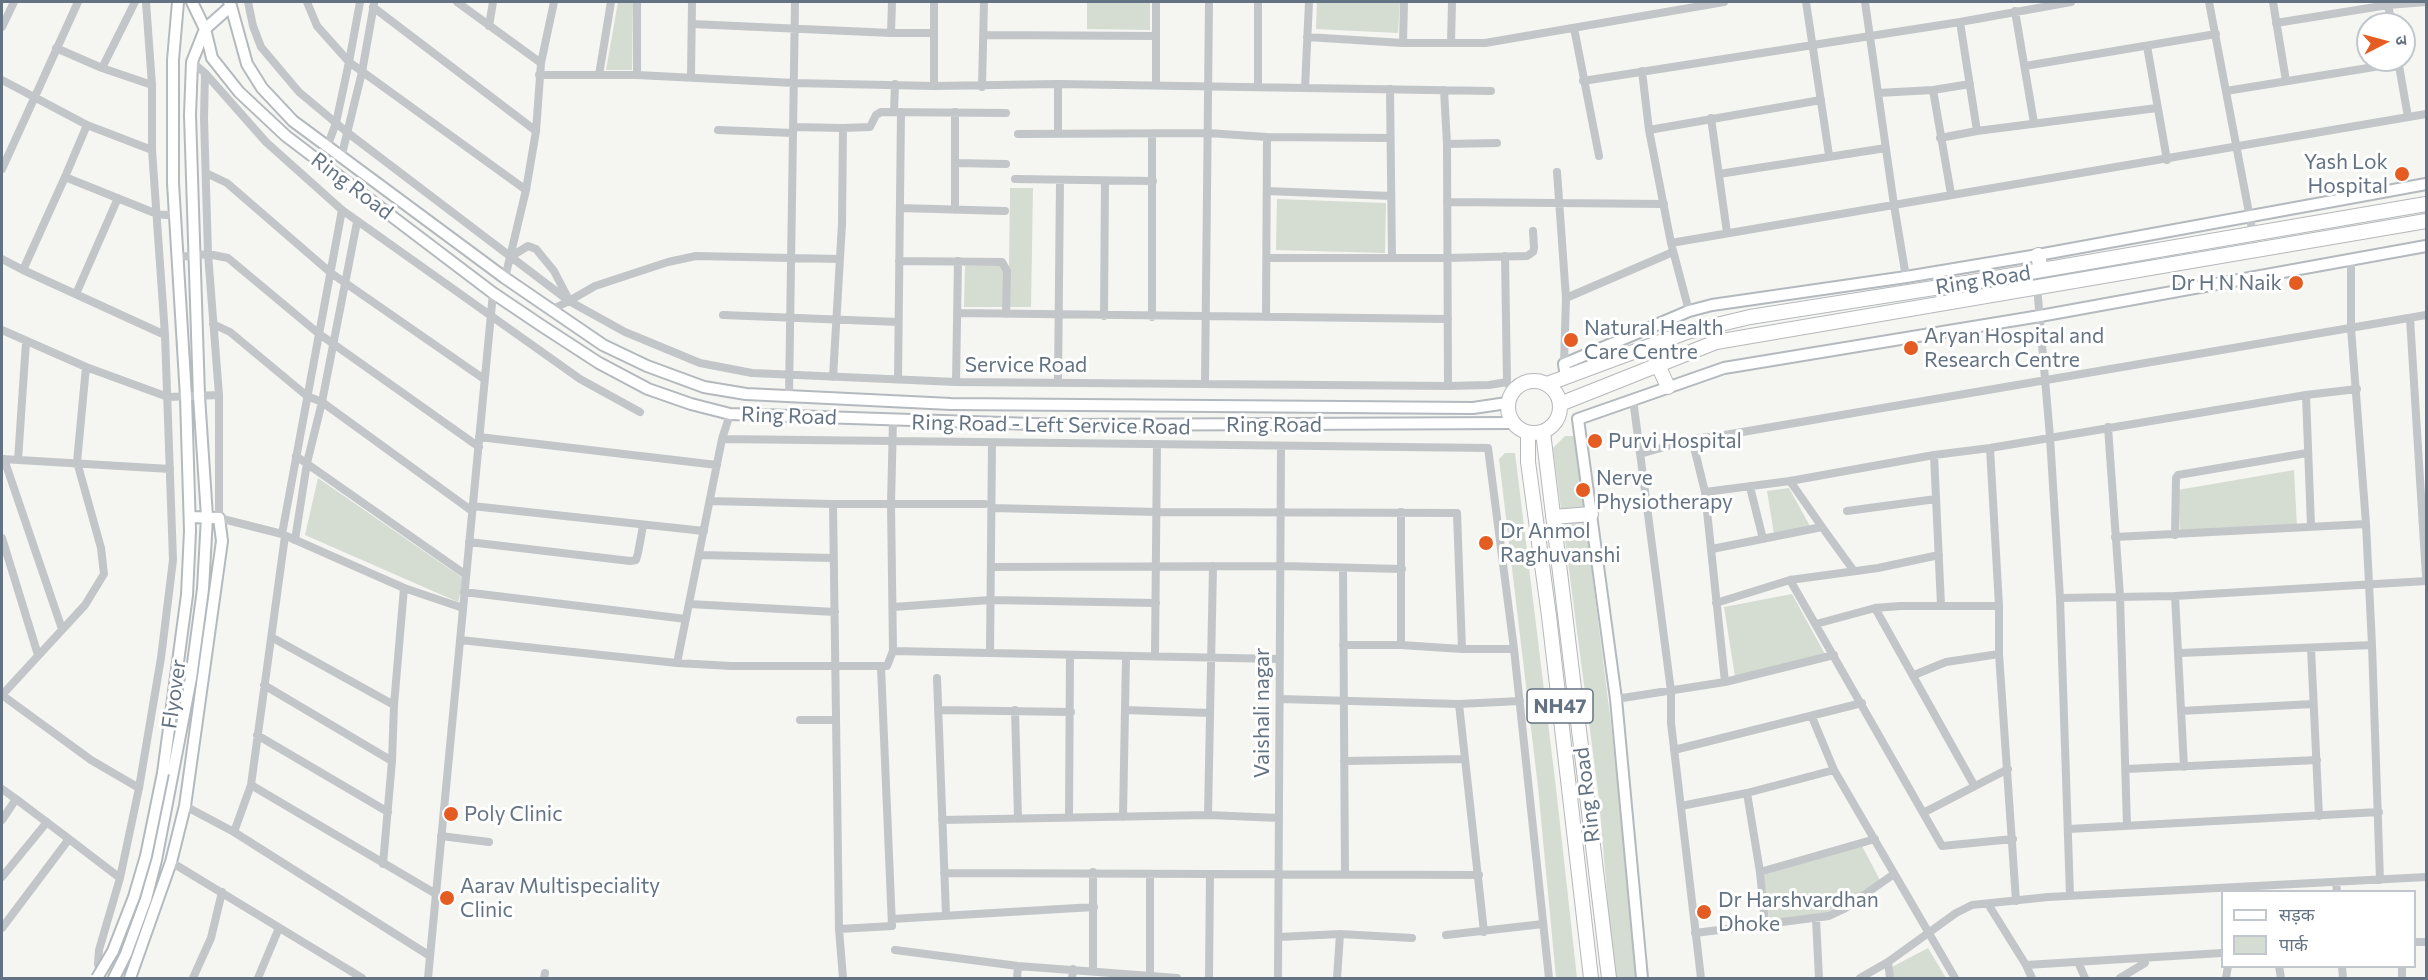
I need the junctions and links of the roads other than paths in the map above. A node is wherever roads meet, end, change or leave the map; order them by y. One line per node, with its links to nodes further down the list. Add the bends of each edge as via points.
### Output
1 (14, 2): 43 (street)
2 (78, 2): 58 (street)
3 (135, 2): 63 (street)
4 (146, 2): 80 (street)
5 (178, 2): 156 (main road, Flyover, via 173,60)
6 (192, 2): 46 (main road, Ring Road)
7 (248, 2): 102 (street, Service Road, via 261,47 299,92)
8 (307, 2): 60 (street, via 317,26)
9 (360, 2): 60 (street)
10 (457, 2): 42 (street)
11 (494, 2): 42 (street)
12 (554, 2): 61 (street)
13 (611, 2): 70 (street)
14 (637, 2): 71 (street)
15 (692, 2): 41 (street)
16 (795, 2): 44 (street)
17 (892, 2): 47 (street)
18 (934, 2): 48 (street)
19 (984, 2): 50 (street)
20 (1156, 2): 52 (street)
21 (1209, 2): 83 (street)
22 (1258, 2): 85 (street)
23 (1309, 2): 53 (street)
24 (1404, 2): 54 (street)
25 (1452, 2): 55 (street)
26 (1724, 2): 35 (street)
27 (1806, 2): 56 (street)
28 (1864, 2): 51 (street)
29 (2071, 2): 37 (street)
30 (2209, 2): 49 (street)
31 (2272, 2): 40 (street)
32 (2427, 2): 36 (street)
33 (230, 4): 46 (main road); 121 (main road, Ring Road, via 247,64 262,88 293,121)
34 (374, 4): 66 (street); 106 (street)
35 (1682, 5): 45 (street)
36 (2388, 5): 38 (street); 40 (street)
37 (2015, 11): 39 (street); 62 (street)
38 (2389, 12)
39 (1960, 22): 51 (street); 79 (street)
40 (2276, 23): 75 (street)
41 (692, 24): 44 (street); 72 (street)
42 (489, 26): 61 (street)
43 (2, 27)
44 (794, 28): 47 (street); 76 (street)
45 (1574, 28): 55 (street, via 1485,43); 74 (street)
46 (205, 29): 59 (main road, Flyover); 188 (main road, Ring Road, via 212,58 239,92 286,136)
47 (891, 33): 48 (street)
48 (933, 33): 82 (street)
49 (2216, 34): 57 (street); 91 (street)
50 (984, 35): 52 (street); 84 (street)
51 (1868, 35): 56 (street); 92 (street)
52 (1156, 36): 81 (street)
53 (1307, 38): 54 (street); 86 (street)
54 (1402, 43): 55 (street)
55 (1451, 43)
56 (1812, 46): 65 (street); 94 (street)
57 (2147, 46): 62 (street); 95 (street)
58 (56, 48): 63 (street); 93 (street)
59 (192, 62): 68 (street); 167 (main road, Flyover)
60 (350, 62): 66 (street); 102 (street)
61 (541, 63): 69 (street)
62 (2025, 66): 103 (street)
63 (102, 68): 80 (street)
64 (2356, 69): 75 (street)
65 (1642, 71): 74 (street); 109 (street)
66 (362, 72): 111 (street); 141 (street)
67 (2401, 72): 100 (street)
68 (205, 73): 133 (street); 152 (street, via 266,142)
69 (539, 75): 70 (street); 106 (street)
70 (599, 75): 71 (street)
71 (638, 75): 72 (street)
72 (691, 77): 76 (street)
73 (2, 80): 93 (street)
74 (1583, 81): 126 (street)
75 (2286, 81): 91 (street)
76 (794, 83): 77 (street); 108 (street)
77 (895, 84): 82 (street); 96 (street)
78 (1058, 84): 81 (street); 84 (street); 114 (street)
79 (1970, 84): 89 (street); 110 (street)
80 (152, 85): 124 (street)
81 (1156, 85): 83 (street)
82 (934, 86): 84 (street)
83 (1208, 86): 85 (street); 112 (street)
84 (982, 87)
85 (1258, 87): 86 (street)
86 (1305, 88): 87 (street)
87 (1390, 88): 88 (street); 117 (street)
88 (1444, 90): 90 (street); 120 (street)
89 (1933, 90): 92 (street); 118 (street)
90 (1491, 91)
91 (2226, 91): 123 (street)
92 (1878, 93): 122 (street)
93 (35, 97): 104 (street); 131 (street)
94 (1821, 100): 101 (street); 125 (street)
95 (2157, 108): 103 (street); 128 (street)
96 (897, 112): 97 (street); 105 (street, via 878,113 870,127); 151 (street)
97 (955, 112): 98 (street); 129 (street)
98 (1006, 113)
99 (2427, 114): 100 (street)
100 (2408, 117): 123 (street)
101 (1711, 118): 109 (street); 134 (street)
102 (336, 123): 111 (street, Service Road); 121 (street)
103 (2034, 123): 110 (street)
104 (87, 125): 124 (street); 135 (street)
105 (843, 128): 108 (street); 177 (street)
106 (536, 130): 141 (street)
107 (718, 130): 108 (street)
108 (793, 130): 172 (street)
109 (1649, 130): 148 (street)
110 (1977, 131): 118 (street)
111 (348, 133): 127 (street); 171 (street, Service Road)
112 (1208, 133): 115 (street); 116 (street); 206 (street)
113 (1018, 134): 114 (street)
114 (1058, 134): 115 (street)
115 (1152, 134): 139 (street)
116 (1267, 137): 117 (street); 142 (street)
117 (1390, 138): 144 (street)
118 (1940, 138): 143 (street)
119 (1497, 143): 120 (street)
120 (1447, 144): 146 (street)
121 (327, 147): 127 (main road, Ring Road)
122 (1886, 148): 125 (street); 150 (street)
123 (2237, 148): 128 (street); 157 (street)
124 (152, 150): 155 (street)
125 (1829, 155): 134 (street)
126 (1599, 156)
127 (341, 158): 185 (main road, Ring Road)
128 (2167, 160): 143 (street)
129 (955, 163): 130 (street); 153 (street)
130 (1006, 165)
131 (2, 169)
132 (1557, 172): 147 (street)
133 (206, 173): 166 (street); 183 (street, via 226,183)
134 (1719, 174): 161 (street)
135 (64, 177): 145 (street); 181 (street)
136 (1015, 179): 137 (street)
137 (1060, 181): 138 (street); 197 (street)
138 (1105, 181): 139 (street); 199 (street)
139 (1153, 181): 203 (street)
140 (2427, 184): 157 (main road)
141 (526, 190): 171 (street)
142 (1267, 191): 144 (street); 173 (street)
143 (1952, 194): 150 (street)
144 (1391, 195): 174 (street)
145 (118, 198): 155 (street); 189 (street)
146 (1447, 202): 147 (street); 175 (street)
147 (1561, 202): 148 (street); 190 (street)
148 (1664, 204): 163 (street)
149 (2427, 204): 162 (highway, Ring Road)
150 (1894, 205): 161 (street); 184 (street)
151 (900, 208): 153 (street); 179 (street)
152 (342, 210): 159 (street); 183 (street)
153 (956, 210): 154 (street)
154 (1005, 211)
155 (157, 214): 156 (street); 215 (street)
156 (176, 216): 170 (main road, Flyover)
157 (2250, 216): 162 (street); 168 (main road)
158 (2427, 221): 187 (highway, Ring Road)
159 (357, 222): 186 (street); 202 (street)
160 (1533, 231): 169 (street, via 1533,252 1527,256)
161 (1727, 233): 163 (street)
162 (2253, 234): 182 (highway, Ring Road)
163 (1671, 243): 165 (street)
164 (2427, 246): 178 (main road)
165 (1673, 252): 190 (street); 193 (street)
166 (208, 254): 167 (street); 210 (street); 214 (street, via 236,263)
167 (195, 255): 170 (street); 236 (main road, Flyover)
168 (2038, 255): 182 (highway); 184 (main road)
169 (1505, 256): 175 (street); 233 (street)
170 (179, 257): 240 (main road, Flyover)
171 (510, 257): 185 (street); 191 (street, Service Road); 191 (street, via 528,246 536,249 554,271)
172 (791, 258): 177 (street); 191 (street, via 696,256 595,286); 204 (street)
173 (1267, 258): 174 (street); 200 (street)
174 (1392, 258): 175 (street)
175 (1447, 258): 208 (street)
176 (2, 259): 181 (street)
177 (840, 259): 205 (street)
178 (2351, 260): 201 (main road); 212 (street)
179 (899, 261): 180 (street); 209 (street)
180 (958, 261): 194 (street); 195 (street, via 1005,264)
181 (23, 270): 189 (street)
182 (2041, 270): 220 (highway, Ring Road, via 1713,324)
183 (331, 273): 186 (street); 214 (street)
184 (1906, 277): 193 (main road)
185 (505, 278): 192 (main road, Ring Road)
186 (345, 283): 217 (street); 223 (street)
187 (2037, 286): 201 (street); 218 (highway, Ring Road, via 1716,342)
188 (493, 293): 202 (street); 211 (main road, Ring Road)
189 (76, 294): 215 (street)
190 (1566, 298): 220 (street)
191 (569, 301): 192 (street); 221 (street, Service Road, via 625,332 700,363 752,373)
192 (551, 310): 211 (main road); 238 (main road, Ring Road, via 603,345 704,387)
193 (1689, 311): 220 (main road)
194 (957, 313): 195 (street); 226 (street)
195 (1006, 314): 197 (street)
196 (723, 315): 204 (street)
197 (1060, 315): 199 (street); 227 (street)
198 (2427, 315): 207 (street)
199 (1104, 316): 203 (street)
200 (1266, 316): 206 (street); 208 (street)
201 (2040, 316): 225 (street); 231 (main road, via 1724,368)
202 (490, 317): 223 (street); 244 (street, via 580,379)
203 (1152, 317): 206 (street)
204 (790, 318): 205 (street); 221 (street)
205 (836, 318): 209 (street); 222 (street)
206 (1206, 318): 228 (street)
207 (2410, 318): 212 (street); 315 (street)
208 (1448, 319): 230 (street)
209 (898, 322): 224 (street)
210 (213, 324): 234 (street); 237 (street, via 230,332)
211 (542, 326): 245 (main road, Ring Road, via 648,389)
212 (2351, 328): 225 (street); 232 (street)
213 (2, 330): 216 (street)
214 (318, 333): 217 (street); 237 (street)
215 (165, 335): 239 (street)
216 (26, 342): 219 (street); 266 (street)
217 (333, 342): 242 (street); 258 (street)
218 (1658, 365): 231 (highway); 243 (highway, Ring Road)
219 (86, 367): 239 (street); 267 (street)
220 (1565, 371): 229 (highway, Ring Road)
221 (790, 374): 222 (street, Service Road); 238 (street)
222 (833, 377): 224 (street, Service Road)
223 (484, 379): 251 (street)
224 (898, 380): 226 (street, Service Road)
225 (2045, 380): 252 (street); 254 (street)
226 (956, 382): 227 (street, Service Road)
227 (1058, 383): 228 (street, Service Road)
228 (1205, 383): 230 (street, Service Road)
229 (1547, 384): 233 (highway, via 1528,381); 243 (highway)
230 (1448, 386): 233 (street, Service Road, via 1489,385)
231 (1668, 387): 241 (main road)
232 (2357, 389): 235 (street); 289 (street)
233 (1509, 392): 238 (main road, Ring Road, via 1473,408 951,404); 247 (highway, via 1509,417)
234 (219, 395): 236 (street); 288 (street)
235 (2306, 395): 248 (street); 261 (street)
236 (200, 396): 240 (street); 286 (main road, Flyover)
237 (307, 396): 242 (street); 264 (street)
238 (789, 396)
239 (168, 397): 240 (street); 270 (street)
240 (186, 398): 285 (main road, Flyover)
241 (1633, 399): 262 (street); 284 (main road, via 1578,418)
242 (322, 402): 268 (street); 279 (street)
243 (1560, 404): 249 (highway, via 1558,419)
244 (640, 411)
245 (730, 414): 246 (main road, Ring Road); 253 (street)
246 (893, 420): 247 (main road, Ring Road, via 1074,425); 255 (street)
247 (1513, 423): 250 (highway)
248 (2109, 427): 252 (street); 298 (street)
249 (1543, 432): 250 (highway); 287 (highway, Ring Road)
250 (1528, 433): 486 (highway, Ring Road / NH47, via 1528,462)
251 (479, 437): 258 (street); 269 (street)
252 (2050, 437): 260 (street); 323 (street)
253 (722, 439): 255 (street, Ring Road - Left Service Road); 269 (street)
254 (1692, 439): 262 (street); 273 (street)
255 (892, 440): 256 (street, Ring Road - Left Service Road); 277 (street)
256 (992, 444): 257 (street, Ring Road - Left Service Road); 278 (street)
257 (1157, 445): 259 (street, Ring Road - Left Service Road); 281 (street)
258 (479, 447): 279 (street)
259 (1281, 447): 282 (street, Vaishali nagar); 344 (street, Ring Road - Left Service Road, via 1488,448)
260 (1990, 448): 263 (street); 329 (street)
261 (2307, 453): 291 (street); 297 (street, via 2178,474)
262 (1640, 454): 363 (street)
263 (1934, 454): 271 (street); 274 (street)
264 (296, 456): 268 (street); 296 (street)
265 (3, 459): 266 (street); 336 (street)
266 (18, 460): 267 (street)
267 (77, 462): 270 (street); 336 (street, via 101,548 104,574 85,605)
268 (307, 463): 300 (street); 314 (street)
269 (717, 465): 275 (street)
270 (170, 469): 295 (street)
271 (1790, 482): 272 (street); 292 (street)
272 (1750, 487): 273 (street); 301 (street)
273 (1705, 492): 303 (street)
274 (1936, 499): 280 (street); 305 (street)
275 (710, 501): 276 (street); 293 (street)
276 (833, 504): 277 (street); 306 (street)
277 (891, 504): 278 (street); 330 (street)
278 (988, 506): 281 (street); 310 (street)
279 (472, 508): 290 (street); 302 (street)
280 (1847, 511)
281 (1157, 512): 282 (street); 307 (street)
282 (1280, 512): 283 (street); 309 (street, Vaishali nagar)
283 (1401, 512): 312 (street); 343 (street, via 1457,513)
284 (1591, 514): 287 (highway); 366 (main road)
285 (190, 517): 286 (main road); 294 (main road, Flyover)
286 (207, 517): 288 (main road); 392 (main road, Flyover, via 203,589 191,678)
287 (1553, 517): 487 (highway, Ring Road)
288 (219, 518): 296 (street); 399 (main road, via 222,541)
289 (2366, 524): 291 (street); 318 (street)
290 (643, 526): 293 (street); 302 (street, via 636,560 630,561)
291 (2311, 526): 297 (street)
292 (1822, 527): 301 (street); 313 (street)
293 (704, 531): 304 (street)
294 (190, 533): 295 (street); 392 (main road, Flyover)
295 (173, 534): 395 (street, via 161,658)
296 (283, 535): 300 (street); 337 (street)
297 (2175, 535): 298 (street)
298 (2115, 537): 321 (street)
299 (2, 538): 349 (street)
300 (295, 540): 319 (street)
301 (1763, 540): 303 (street)
302 (469, 542): 314 (street)
303 (1712, 549): 326 (street)
304 (699, 555): 306 (street); 327 (street)
305 (1939, 555): 313 (street); 328 (street)
306 (833, 558): 333 (street)
307 (1156, 566): 308 (street); 310 (street); 325 (street)
308 (1214, 566): 309 (street); 354 (street)
309 (1282, 566): 311 (street); 355 (street, Vaishali nagar)
310 (991, 567): 324 (street)
311 (1343, 568): 312 (street); 339 (street)
312 (1402, 569): 340 (street)
313 (1854, 571): 316 (street)
314 (466, 575): 320 (street)
315 (2427, 576)
316 (1791, 580): 326 (street); 335 (street)
317 (2427, 581): 318 (street)
318 (2369, 584): 322 (street); 341 (street)
319 (404, 588): 331 (street); 372 (street)
320 (464, 592): 331 (street); 334 (street)
321 (2120, 596): 322 (street); 323 (street); 390 (street)
322 (2175, 596): 347 (street)
323 (2060, 598): 414 (street)
324 (990, 600): 325 (street); 330 (street); 346 (street)
325 (1156, 603): 353 (street)
326 (1716, 603): 361 (street)
327 (689, 604): 333 (street); 334 (street)
328 (1941, 605): 329 (street); 332 (street)
329 (1999, 606): 348 (street)
330 (893, 607): 345 (street)
331 (463, 608): 338 (street)
332 (1875, 608): 335 (street); 359 (street)
333 (836, 612): 357 (street)
334 (686, 619): 356 (street)
335 (1816, 624): 351 (street)
336 (62, 629): 349 (street)
337 (273, 638): 362 (street); 372 (street)
338 (460, 640): 356 (street); 416 (street)
339 (1343, 645): 340 (street); 367 (street)
340 (1401, 645): 343 (street)
341 (2372, 645): 342 (street); 402 (street)
342 (2311, 648): 347 (street); 371 (street)
343 (1462, 649): 344 (street)
344 (1514, 649): 368 (street)
345 (892, 651): 346 (street); 358 (street, via 887,666)
346 (990, 653): 350 (street)
347 (2180, 653): 376 (street)
348 (1999, 654): 359 (street, via 1946,662); 389 (street)
349 (38, 655): 364 (street)
350 (1070, 655): 352 (street); 377 (street)
351 (1834, 655): 361 (street); 369 (street)
352 (1126, 656): 353 (street); 375 (street)
353 (1155, 656): 354 (street)
354 (1212, 657): 355 (street); 378 (street)
355 (1279, 659): 365 (street, Vaishali nagar)
356 (677, 663): 357 (street)
357 (835, 665): 358 (street); 381 (street)
358 (881, 667): 445 (street)
359 (1914, 675): 394 (street)
360 (937, 678): 373 (street)
361 (1725, 682): 363 (street)
362 (264, 685): 382 (street); 387 (street)
363 (1671, 691): 366 (street); 383 (street)
364 (2, 695): 395 (street, via 91,760)
365 (1280, 699): 367 (street); 409 (street, Vaishali nagar)
366 (1616, 699): 488 (main road)
367 (1344, 700): 370 (street); 385 (street)
368 (1520, 701): 370 (street); 448 (street)
369 (1862, 703): 379 (street); 403 (street)
370 (1459, 704): 384 (street)
371 (2313, 704): 376 (street); 386 (street)
372 (394, 705): 387 (street)
373 (938, 710): 374 (street); 411 (street)
374 (1015, 710): 377 (street); 408 (street)
375 (1125, 710): 378 (street); 407 (street)
376 (2181, 711): 388 (street)
377 (1071, 712): 406 (street)
378 (1210, 713): 404 (street)
379 (1812, 717): 383 (street); 391 (street)
380 (800, 720): 381 (street)
381 (836, 720): 451 (street)
382 (257, 735): 393 (street); 401 (street)
383 (1674, 750): 400 (street)
384 (1465, 759): 385 (street); 430 (street)
385 (1344, 760): 427 (street)
386 (2317, 760): 388 (street); 405 (street)
387 (392, 761): 401 (street)
388 (2184, 766): 390 (street)
389 (2008, 769): 394 (street); 419 (street)
390 (2126, 769): 413 (street)
391 (1834, 770): 397 (street); 418 (street)
392 (168, 774): 470 (main road, Flyover, bridge, via 134,897 113,951); 472 (main road, Flyover, via 146,899)
393 (251, 785): 415 (street); 422 (street)
394 (1974, 785): 403 (street)
395 (139, 788): 434 (street)
396 (2, 789): 398 (street)
397 (1747, 793): 400 (street); 424 (street)
398 (16, 800): 410 (street); 412 (street)
399 (185, 806): 415 (street); 421 (main road)
400 (1681, 806): 454 (street)
401 (388, 812): 422 (street)
402 (2379, 812): 405 (street); 435 (street)
403 (1923, 813): 419 (street, via 1942,846)
404 (1208, 815): 407 (street); 409 (street)
405 (2319, 816): 413 (street)
406 (1069, 817): 407 (street); 408 (street)
407 (1123, 817)
408 (1018, 818): 411 (street)
409 (1279, 818): 431 (street, Vaishali nagar)
410 (2, 820)
411 (942, 820): 425 (street)
412 (47, 822): 417 (street); 432 (street)
413 (2127, 826): 414 (street)
414 (2069, 829): 440 (street)
415 (234, 832): 461 (street)
416 (441, 836): 420 (street); 439 (street)
417 (69, 839): 434 (street); 450 (street)
418 (1875, 839): 424 (street); 428 (street)
419 (2013, 839): 441 (street)
420 (489, 842)
421 (171, 862): 438 (street); 473 (main road)
422 (383, 864): 439 (street)
423 (1093, 872): 425 (street); 426 (street); 443 (street)
424 (1760, 872): 447 (street)
425 (944, 873): 444 (street)
426 (1150, 874): 429 (street); 469 (street)
427 (1345, 874): 430 (street); 431 (street)
428 (1894, 874): 446 (street, via 1844,909); 453 (street)
429 (1210, 875): 431 (street); 482 (street)
430 (1479, 875): 452 (street)
431 (1280, 876): 457 (street, Vaishali nagar)
432 (2, 877)
433 (2427, 877): 435 (street)
434 (120, 878): 471 (street, via 99,950)
435 (2380, 880): 436 (street)
436 (2336, 882): 437 (street); 440 (street)
437 (2337, 890)
438 (222, 892): 449 (street); 474 (street, via 211,938)
439 (436, 894): 461 (street)
440 (2070, 896): 441 (street)
441 (2016, 901): 442 (street)
442 (1988, 904): 453 (street, via 1972,905); 465 (street)
443 (1094, 907): 444 (street); 468 (street)
444 (946, 915): 445 (street)
445 (892, 919): 451 (street, via 892,926)
446 (1816, 919): 447 (street); 490 (street)
447 (1765, 923): 454 (street)
448 (1543, 924): 452 (street); 485 (street)
449 (279, 927): 475 (street); 476 (street)
450 (2, 928)
451 (839, 929): 478 (street)
452 (1484, 932): 456 (street)
453 (1930, 932): 463 (street); 493 (street)
454 (1695, 933): 489 (street)
455 (1340, 934): 457 (street); 458 (street); 484 (street)
456 (1446, 935)
457 (1279, 937): 483 (street, Vaishali nagar)
458 (1412, 938)
459 (895, 950): 466 (street)
460 (2221, 953): 462 (street)
461 (430, 956): 477 (street)
462 (2145, 958): 464 (street); 496 (street, via 2145,963)
463 (1888, 962): 491 (street); 492 (street)
464 (2078, 962): 465 (street); 495 (street)
465 (2026, 965): 494 (street)
466 (1018, 966): 467 (street); 479 (street)
467 (1073, 969): 468 (street); 480 (street)
468 (1093, 971): 469 (street)
469 (1150, 976): 481 (street)
470 (97, 978)
471 (102, 978)
472 (114, 978)
473 (130, 978)
474 (193, 978)
475 (258, 978)
476 (362, 978)
477 (428, 978)
478 (843, 978)
479 (1017, 978)
480 (1072, 978)
481 (1177, 978)
482 (1209, 978)
483 (1278, 978)
484 (1337, 978)
485 (1549, 978)
486 (1591, 978)
487 (1609, 978)
488 (1642, 978)
489 (1701, 978)
490 (1819, 978)
491 (1860, 978)
492 (1890, 978)
493 (1955, 978)
494 (2032, 978)
495 (2085, 978)
496 (2120, 978)

